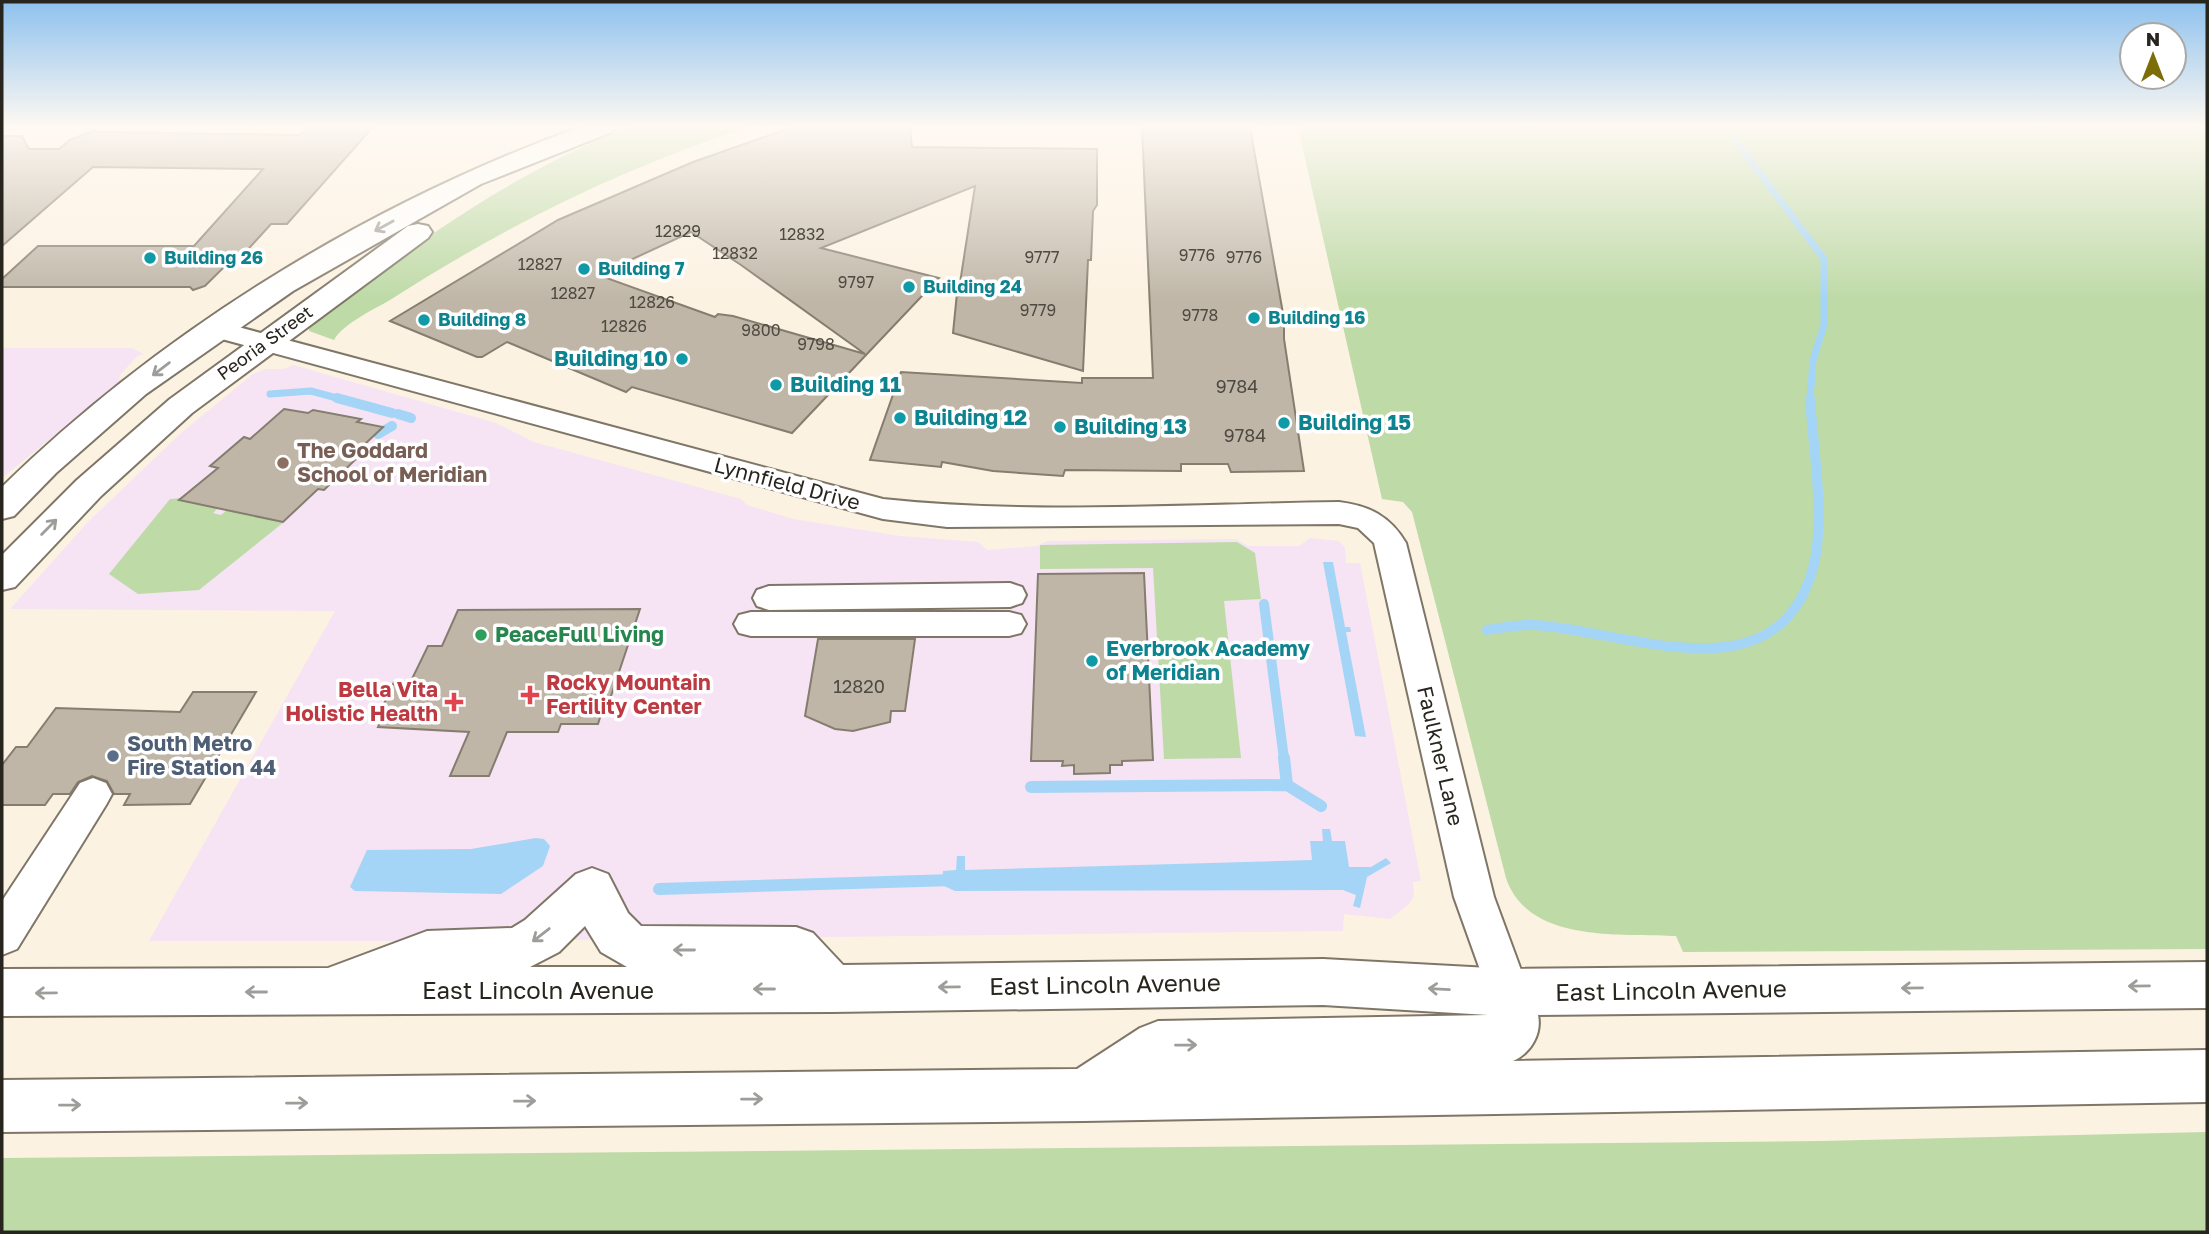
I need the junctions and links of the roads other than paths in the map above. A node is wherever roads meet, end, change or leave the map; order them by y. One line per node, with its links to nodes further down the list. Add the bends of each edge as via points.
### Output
1 (462, 185): 3 (main road, Peoria Street, one-way to 3, via 320,263)
2 (499, 185): 4 (main road, Peoria Street, via 413,235)
3 (216, 328): 4 (street, Lynnfield Drive); 5 (main road, Peoria Street, one-way to 5, via 69,441)
4 (266, 341): 6 (street, Lynnfield Drive, via 883,509 1018,517 1339,513); 7 (main road, Peoria Street, one-way to 4, via 146,436)
5 (2, 508)
6 (1373, 523): 14 (street, Faulkner Lane, via 1390,543 1474,897)
7 (2, 577)
8 (765, 604): 8 (street, via 1010,602)
9 (93, 794): 10 (street)
10 (2, 936)
11 (2207, 985): 14 (main road, East Lincoln Avenue, one-way to 14)
12 (832, 989): 13 (main road, East Lincoln Avenue, one-way to 13); 13 (main road, one-way to 13, via 796,949 647,950 626,946 613,934 592,889 524,947 500,952 427,953); 14 (main road, East Lincoln Avenue, one-way to 12, via 1323,982)
13 (325, 992): 15 (main road, East Lincoln Avenue, one-way to 15)
14 (1508, 992): 17 (main road, one-way to 14, via 1158,1046 1506,1039 1515,1026)
15 (2, 993)
16 (2207, 1076): 17 (main road)
17 (1084, 1096): 18 (main road, one-way to 17)
18 (2, 1106)

